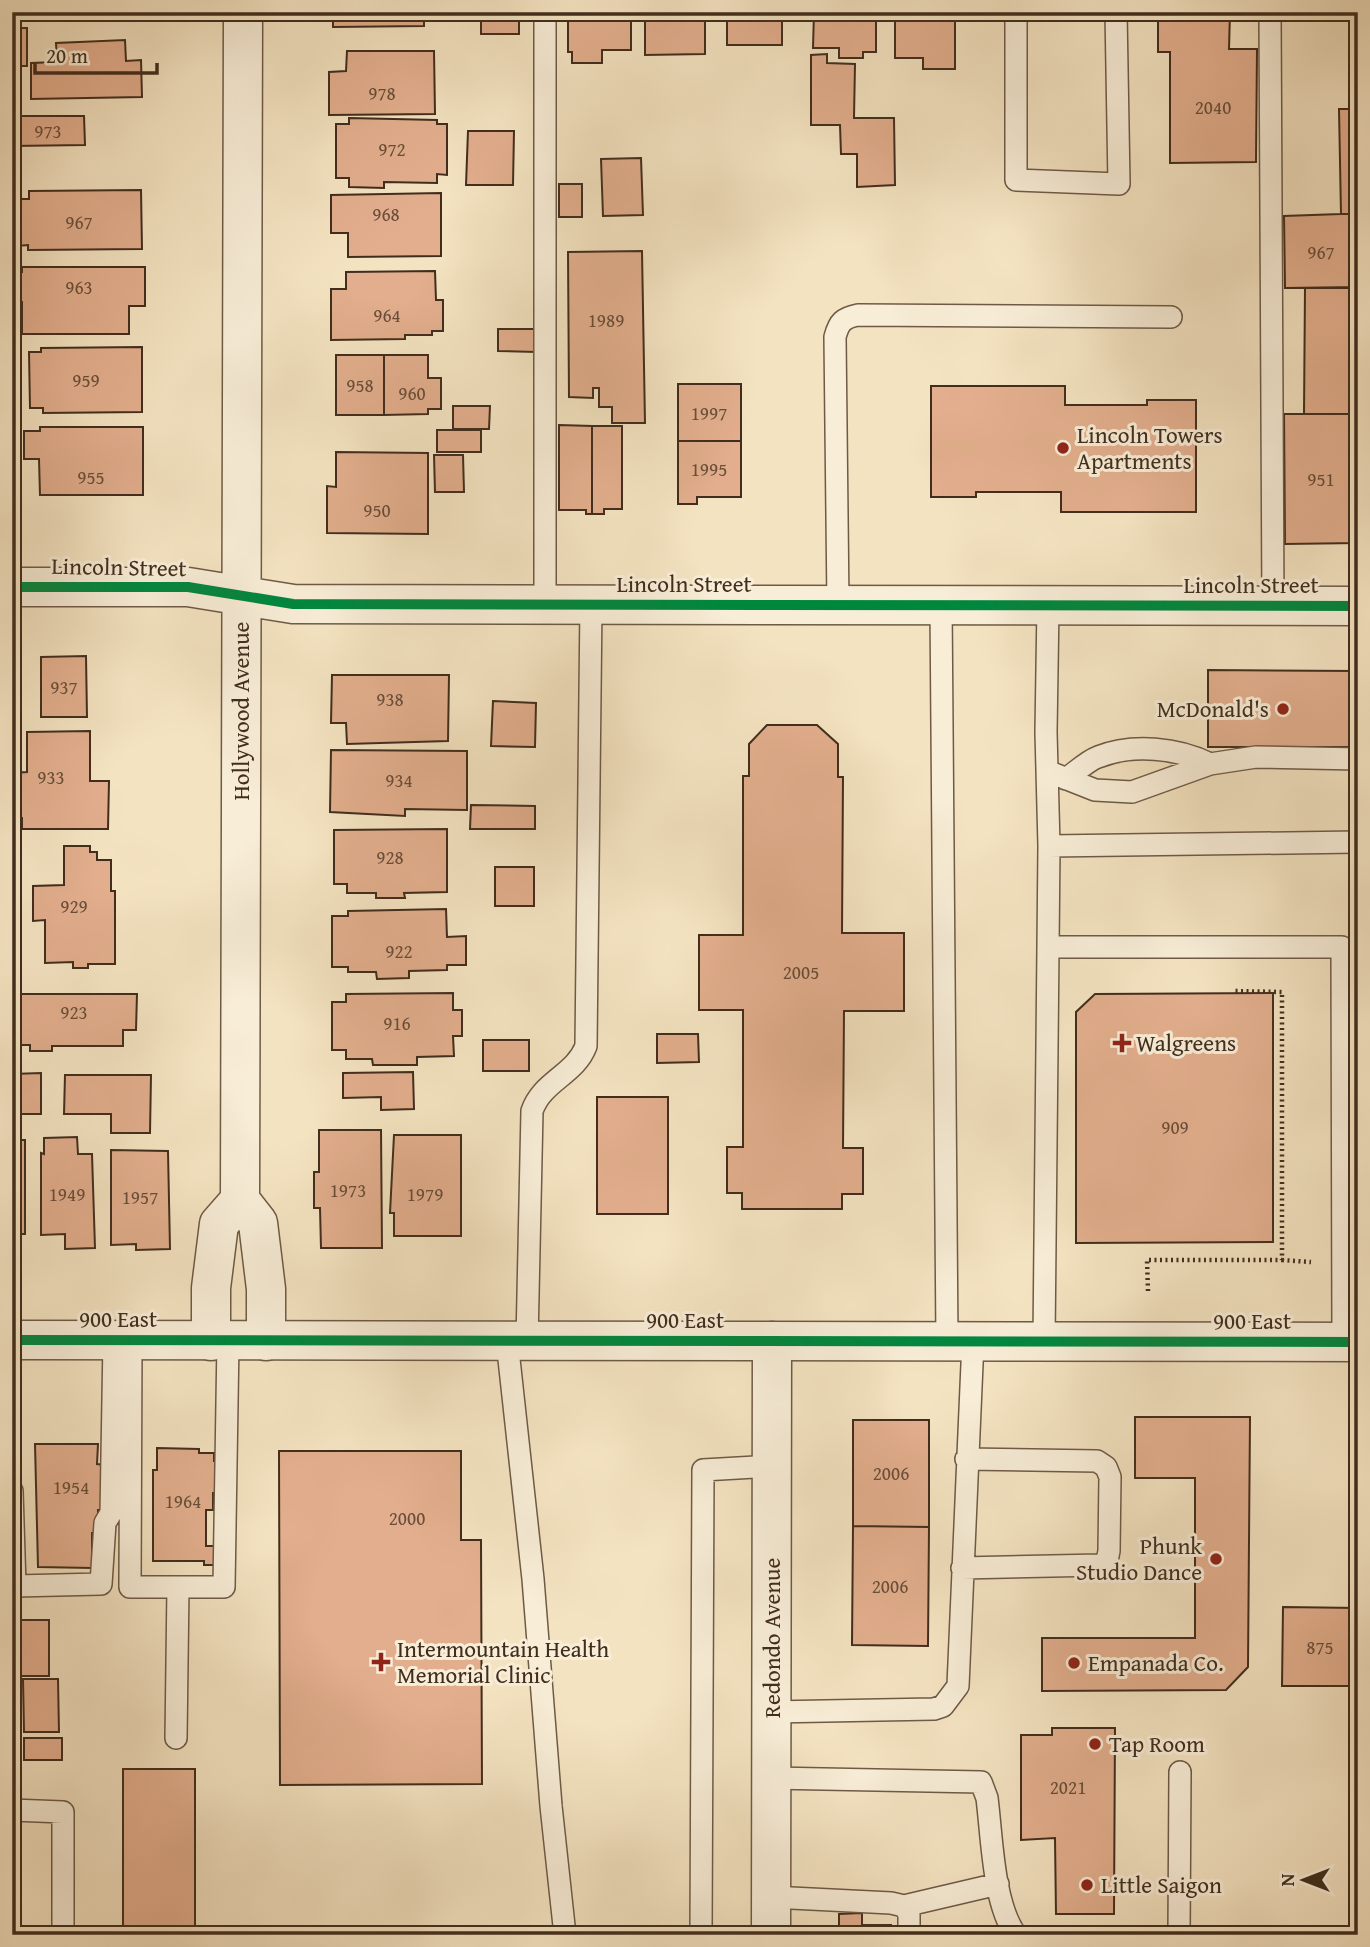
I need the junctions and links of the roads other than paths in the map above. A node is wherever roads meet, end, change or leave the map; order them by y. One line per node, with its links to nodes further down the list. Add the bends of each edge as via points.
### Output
1 (243, 12): 8 (street, Hollywood Avenue)
2 (545, 12): 9 (lane)
3 (1016, 12): 4 (lane, via 1016,180 1119,184)
4 (1116, 12)
5 (1270, 12): 14 (lane)
6 (1171, 317): 11 (lane, via 845,318 835,337)
7 (12, 587): 8 (street, Lincoln Street, via 188,587)
8 (241, 596): 9 (street, Lincoln Street, via 293,604); 23 (street, Hollywood Avenue)
9 (545, 605): 10 (street, Lincoln Street)
10 (591, 605): 11 (street, Lincoln Street); 29 (lane, via 586,1046 569,1071 544,1088 532,1111)
11 (838, 605): 12 (street, Lincoln Street)
12 (941, 605): 13 (street, Lincoln Street); 31 (lane)
13 (1048, 606): 14 (street, Lincoln Street); 18 (lane)
14 (1273, 606): 15 (street, Lincoln Street)
15 (1358, 606)
16 (1358, 759): 17 (lane, via 1256,757)
17 (1210, 764): 18 (lane, via 1187,752 1120,751); 18 (lane, via 1132,792 1095,790)
18 (1057, 775): 20 (lane)
19 (1358, 842): 20 (lane)
20 (1049, 846): 21 (lane)
21 (1048, 947): 22 (lane); 32 (lane)
22 (1350, 947): 24 (lane)
23 (240, 1200): 27 (street, via 219,1224 211,1289); 28 (street, via 258,1223)
24 (1351, 1211): 33 (lane)
25 (12, 1340): 26 (street, 900 East)
26 (122, 1340): 27 (street, 900 East); 36 (lane, via 111,1513 105,1522 101,1584 15,1586); 38 (lane, via 130,1587)
27 (220, 1340): 28 (street, 900 East); 38 (lane, via 224,1587)
28 (266, 1340): 29 (street, 900 East)
29 (517, 1340): 30 (street, 900 East); 48 (lane, via 551,1806)
30 (772, 1341): 31 (street, 900 East); 35 (street, Redondo Avenue)
31 (960, 1341): 32 (street, 900 East); 34 (lane)
32 (1044, 1341): 33 (street, 900 East)
33 (1350, 1342)
34 (967, 1459): 37 (lane); 37 (lane, via 1097,1461 1110,1477 1110,1551 1100,1565)
35 (772, 1466): 39 (street, Redondo Avenue); 49 (lane, via 703,1470)
36 (12, 1491)
37 (962, 1568): 39 (lane, via 958,1686 943,1706)
38 (178, 1587): 40 (lane)
39 (771, 1712): 42 (street, Redondo Avenue)
40 (176, 1738)
41 (1180, 1772): 53 (lane)
42 (771, 1778): 44 (lane, via 981,1782); 45 (street, Redondo Avenue)
43 (12, 1810): 47 (lane, via 63,1812)
44 (998, 1884): 46 (lane); 52 (lane, via 1009,1926)
45 (771, 1897): 46 (lane); 50 (street, Redondo Avenue)
46 (904, 1906): 51 (lane, via 909,1914)
47 (63, 1935)
48 (565, 1935)
49 (701, 1935)
50 (771, 1935)
51 (909, 1935)
52 (1016, 1935)
53 (1179, 1935)

